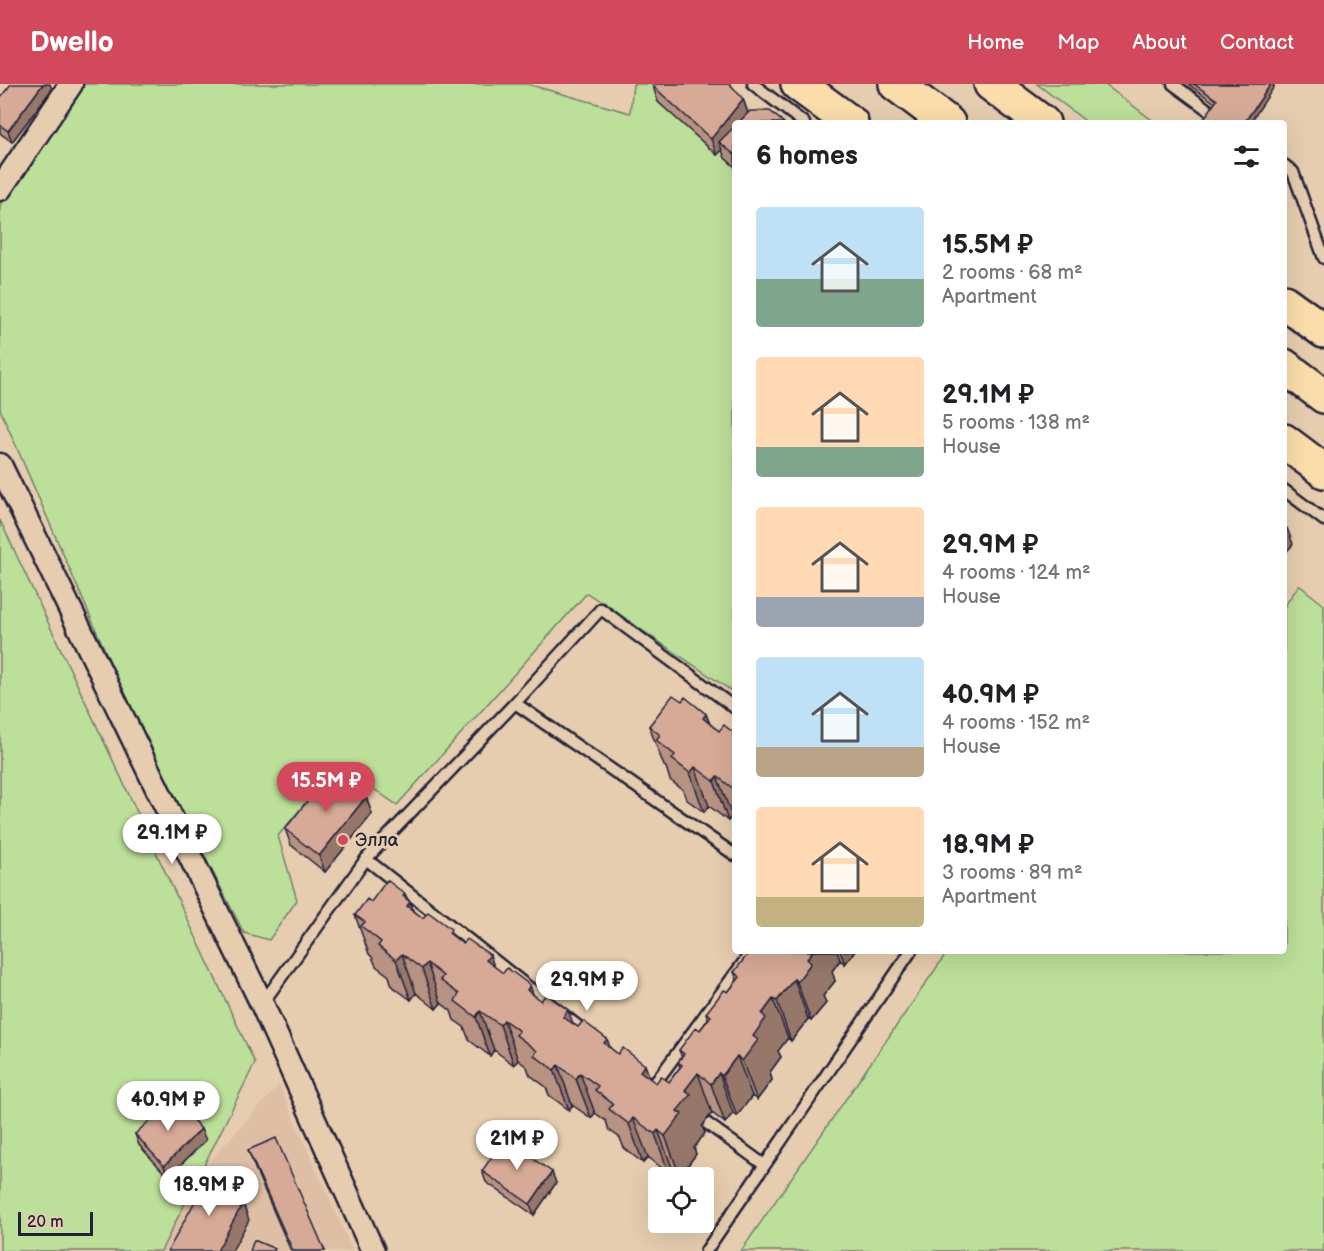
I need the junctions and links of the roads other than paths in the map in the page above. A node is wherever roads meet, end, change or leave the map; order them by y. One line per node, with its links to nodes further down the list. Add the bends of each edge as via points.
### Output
1 (753, 84): 7 (lane)
2 (798, 84): 8 (highway)
3 (896, 84): 9 (highway)
4 (992, 84): 10 (highway)
5 (1173, 84): 11 (lane)
6 (69, 85): 13 (street)
7 (800, 120)
8 (847, 120)
9 (944, 120)
10 (1039, 120)
11 (1222, 120)
12 (1287, 167): 14 (lane, via 1293,172)
13 (0, 189)
14 (1324, 258)
15 (1287, 304): 16 (highway)
16 (1324, 331)
17 (1287, 368): 18 (highway)
18 (1324, 396)
19 (1287, 443): 21 (highway)
20 (0, 465): 30 (street)
21 (1324, 471)
22 (1287, 492): 23 (lane)
23 (1324, 520)
24 (515, 703): 25 (lane, via 601,609); 26 (lane); 27 (lane)
25 (732, 706)
26 (732, 853)
27 (366, 859): 30 (lane); 31 (lane)
28 (750, 954): 32 (lane, via 658,1090)
29 (909, 954): 34 (lane)
30 (262, 1004): 35 (street)
31 (598, 1042)
32 (645, 1079)
33 (705, 1122): 34 (lane)
34 (763, 1164): 36 (lane)
35 (373, 1251)
36 (705, 1251)

